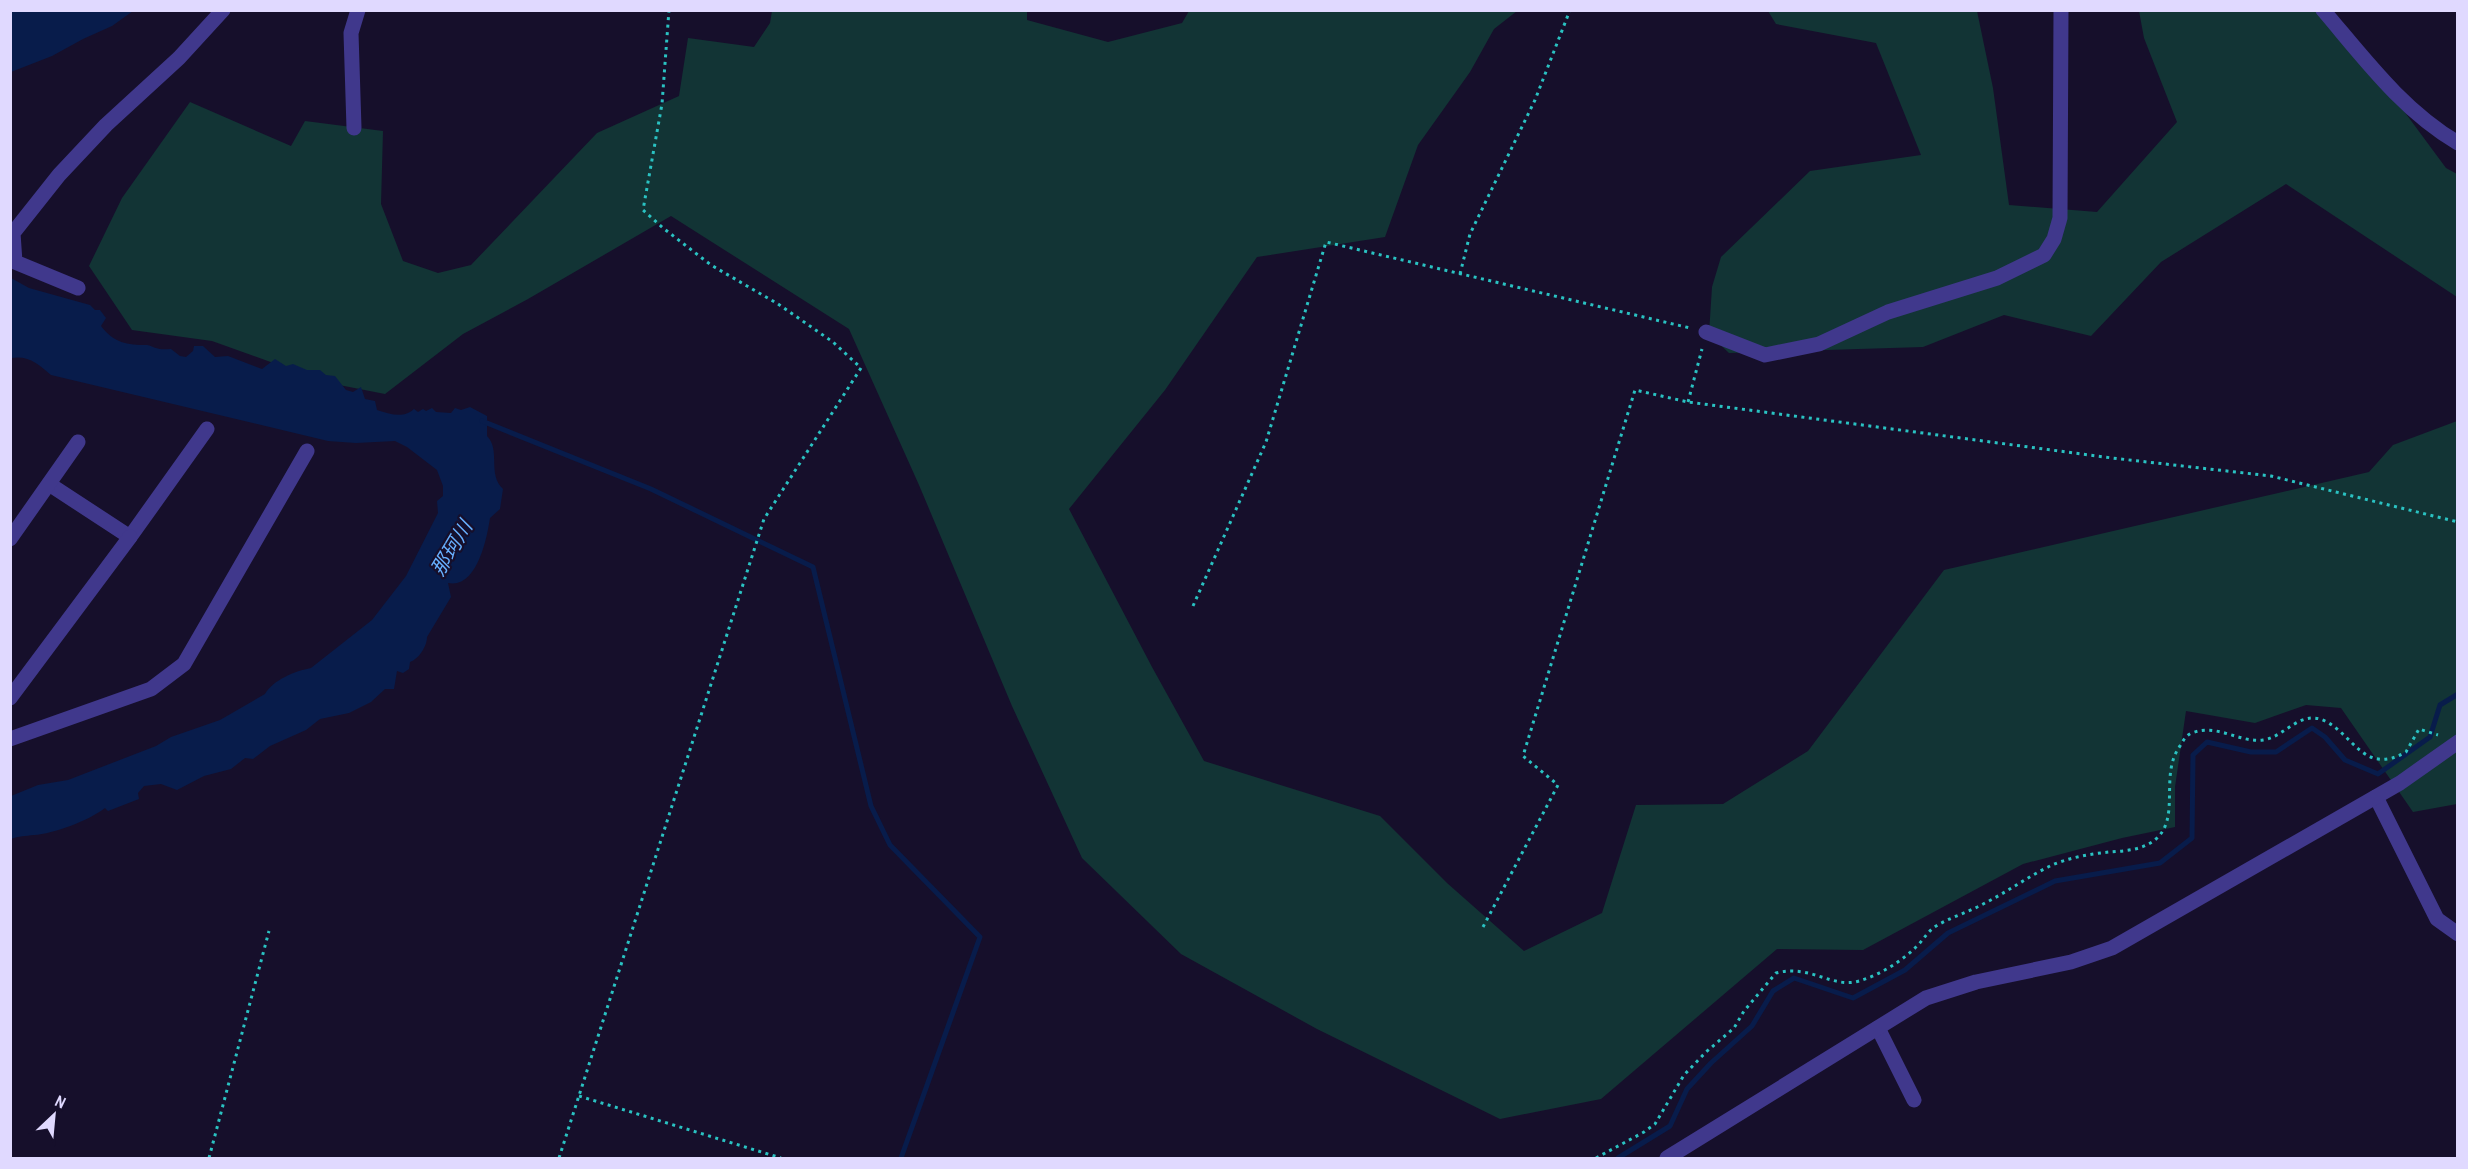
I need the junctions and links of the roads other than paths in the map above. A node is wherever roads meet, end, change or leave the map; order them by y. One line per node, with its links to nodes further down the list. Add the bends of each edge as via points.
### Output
1 (223, 10): 7 (street, via 179,58 106,125 13,233 15,262)
2 (358, 10): 5 (street, via 351,33)
3 (2061, 10): 8 (street, via 2060,218 2044,255 1997,278 1888,312 1819,344 1765,355)
4 (2323, 10): 6 (street, via 2394,93 2428,124)
5 (354, 128)
6 (2457, 143)
7 (78, 288)
8 (1706, 332)
9 (207, 429): 13 (street)
10 (78, 442): 12 (street)
11 (307, 451): 16 (street, via 184,664 151,689)
12 (49, 484): 13 (street); 14 (street)
13 (130, 537): 15 (street)
14 (10, 539)
15 (10, 698)
16 (10, 739)
17 (2453, 740): 18 (street, via 2400,783)
18 (2376, 797): 19 (street, via 2437,919); 20 (street, via 2112,948 1926,998)
19 (2457, 934)
20 (1878, 1028): 21 (street); 22 (street)
21 (1914, 1100)
22 (1667, 1158)

